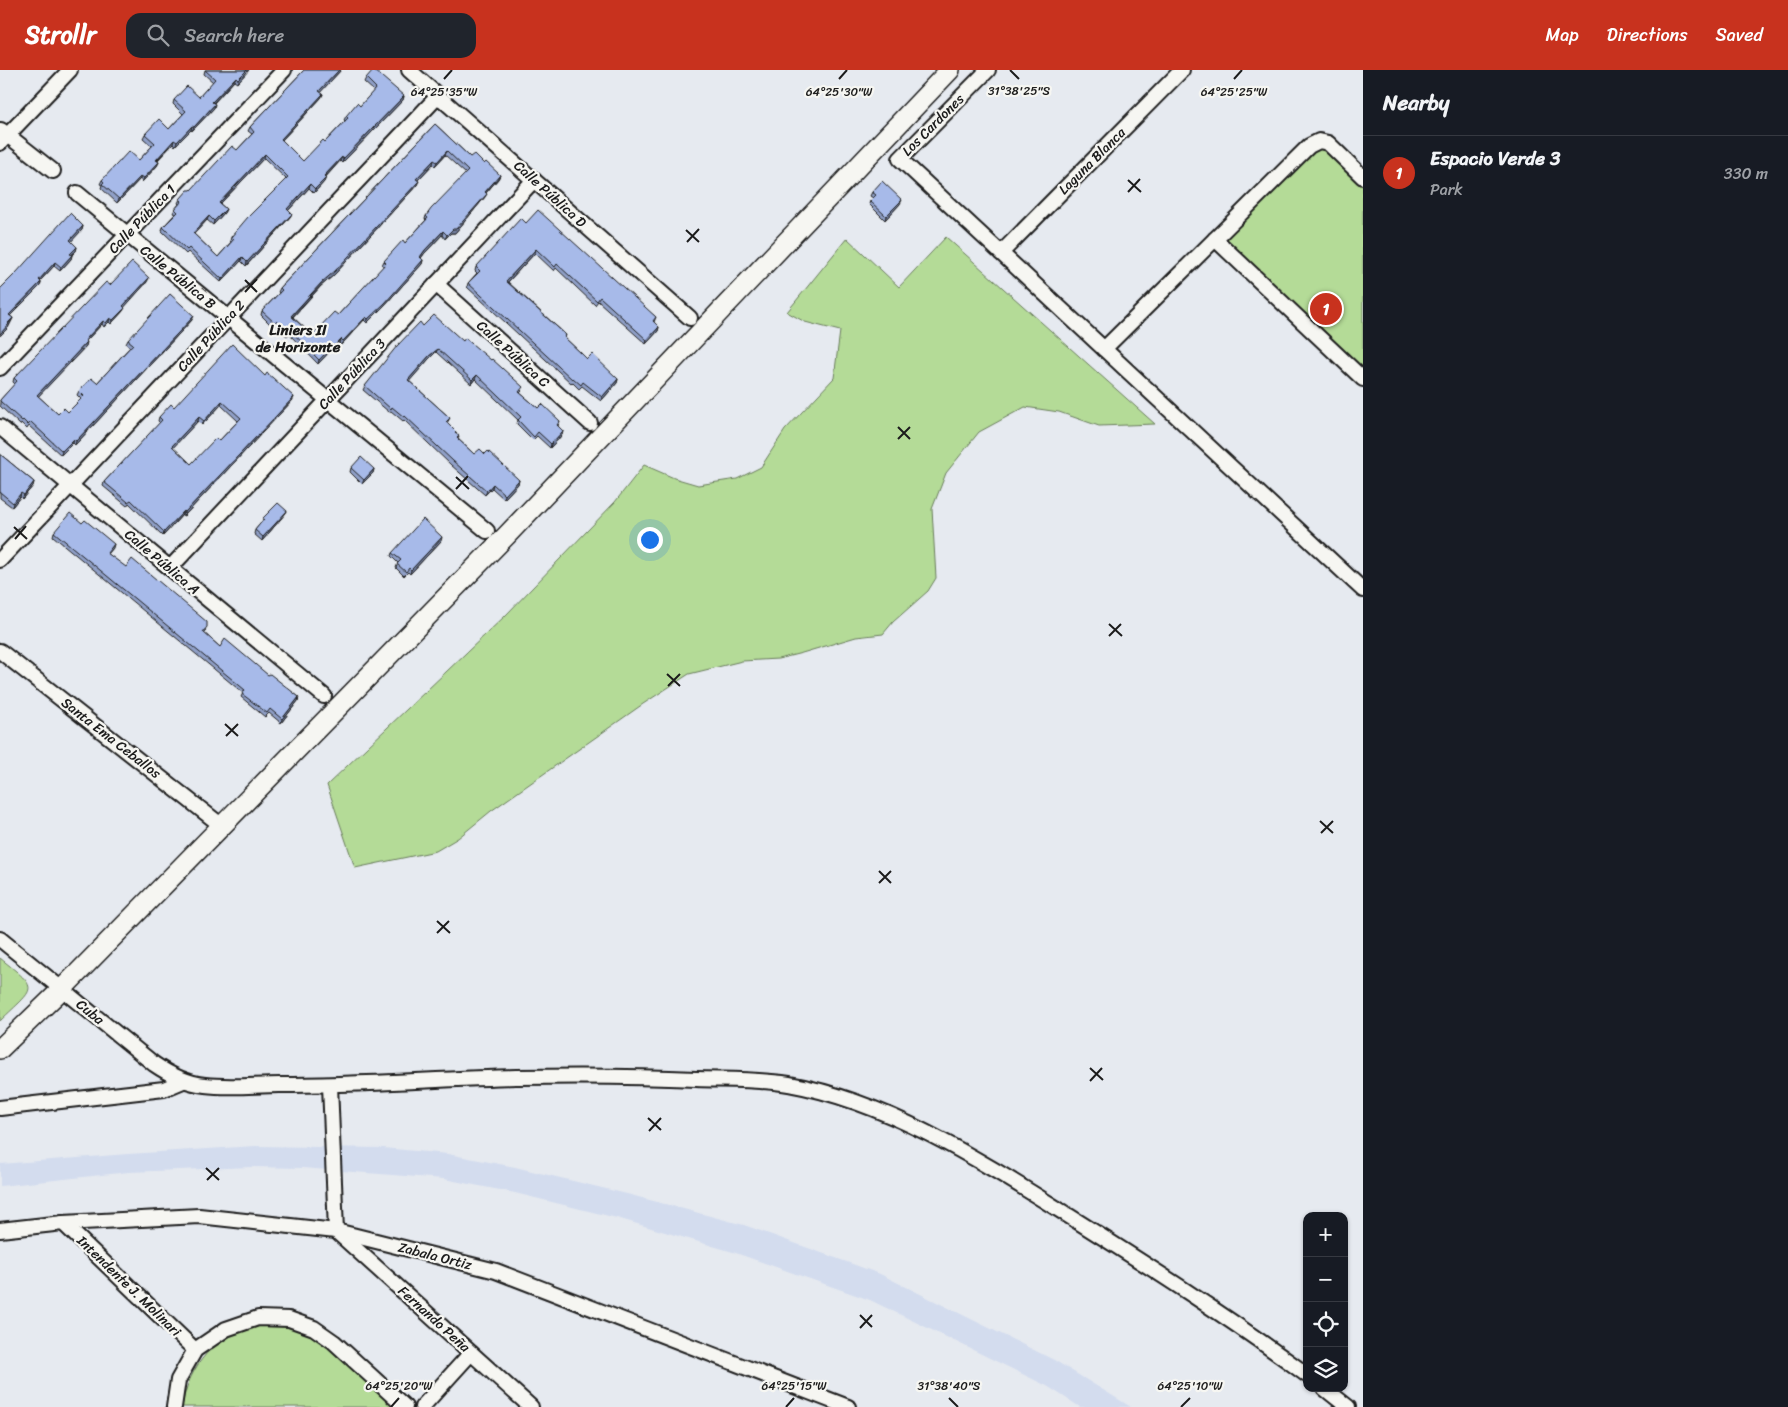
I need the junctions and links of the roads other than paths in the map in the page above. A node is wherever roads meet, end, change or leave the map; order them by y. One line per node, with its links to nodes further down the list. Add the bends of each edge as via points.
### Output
1 (70, 70): 8 (street)
2 (284, 70): 13 (street, Calle Pública 1)
3 (409, 70): 7 (street, Calle Pública D)
4 (988, 70): 15 (street, Los Cardones, via 900,159)
5 (1182, 70): 15 (street, Laguna Blanca)
6 (947, 71): 32 (street, via 513,530)
7 (438, 96): 11 (street, Calle Pública D); 17 (street, Calle Pública 2)
8 (2, 136): 9 (street)
9 (53, 171)
10 (1363, 177): 14 (street, via 1328,143 1319,141 1309,146)
11 (534, 180): 16 (street, Calle Pública 3); 18 (street, Calle Pública D)
12 (77, 193): 13 (street, Calle Pública B)
13 (127, 235): 17 (street, Calle Pública B); 20 (street, Calle Pública 1)
14 (1214, 239): 19 (street); 21 (street)
15 (1001, 253): 19 (street)
16 (436, 284): 22 (street, Calle Pública 3); 23 (street, Calle Pública C)
17 (228, 318): 22 (street, Calle Pública B); 25 (street, Calle Pública 2)
18 (690, 318)
19 (1104, 349): 29 (street)
20 (0, 368)
21 (1363, 379)
22 (328, 400): 26 (street, Calle Pública B); 28 (street, Calle Pública 3)
23 (590, 423)
24 (0, 427): 25 (street, Calle Pública A)
25 (70, 485): 27 (street, Calle Pública 2); 28 (street, Calle Pública A)
26 (487, 531)
27 (0, 560)
28 (170, 568): 31 (street, Calle Pública A)
29 (1363, 590)
30 (0, 651): 32 (street, Santa Ema Ceballos)
31 (324, 696)
32 (222, 826): 34 (street)
33 (0, 939): 34 (street, Cuba)
34 (62, 989): 35 (street); 36 (street, Cuba, via 154,1064)
35 (0, 1048)
36 (183, 1081): 37 (street, via 206,1086); 38 (street, via 164,1088)
37 (330, 1085): 41 (street); 44 (street, via 516,1077 670,1078 754,1080 790,1084 828,1094 904,1121 1024,1188 1137,1258)
38 (0, 1108)
39 (63, 1223): 40 (street, Zabala Ortiz); 41 (street, Zabala Ortiz, via 199,1216); 42 (street, Intendente J. Molinari)
40 (0, 1230)
41 (336, 1231): 43 (street, Fernando Peña); 50 (street, Zabala Ortiz, via 496,1271)
42 (195, 1350): 46 (street, via 178,1380); 47 (street, via 226,1329 258,1318 289,1319 314,1328 334,1342)
43 (471, 1353): 48 (street); 49 (street, Fernando Peña)
44 (1303, 1372)
45 (1329, 1392): 51 (street)
46 (174, 1407)
47 (406, 1407)
48 (422, 1407)
49 (531, 1407)
50 (848, 1407)
51 (1348, 1407)

